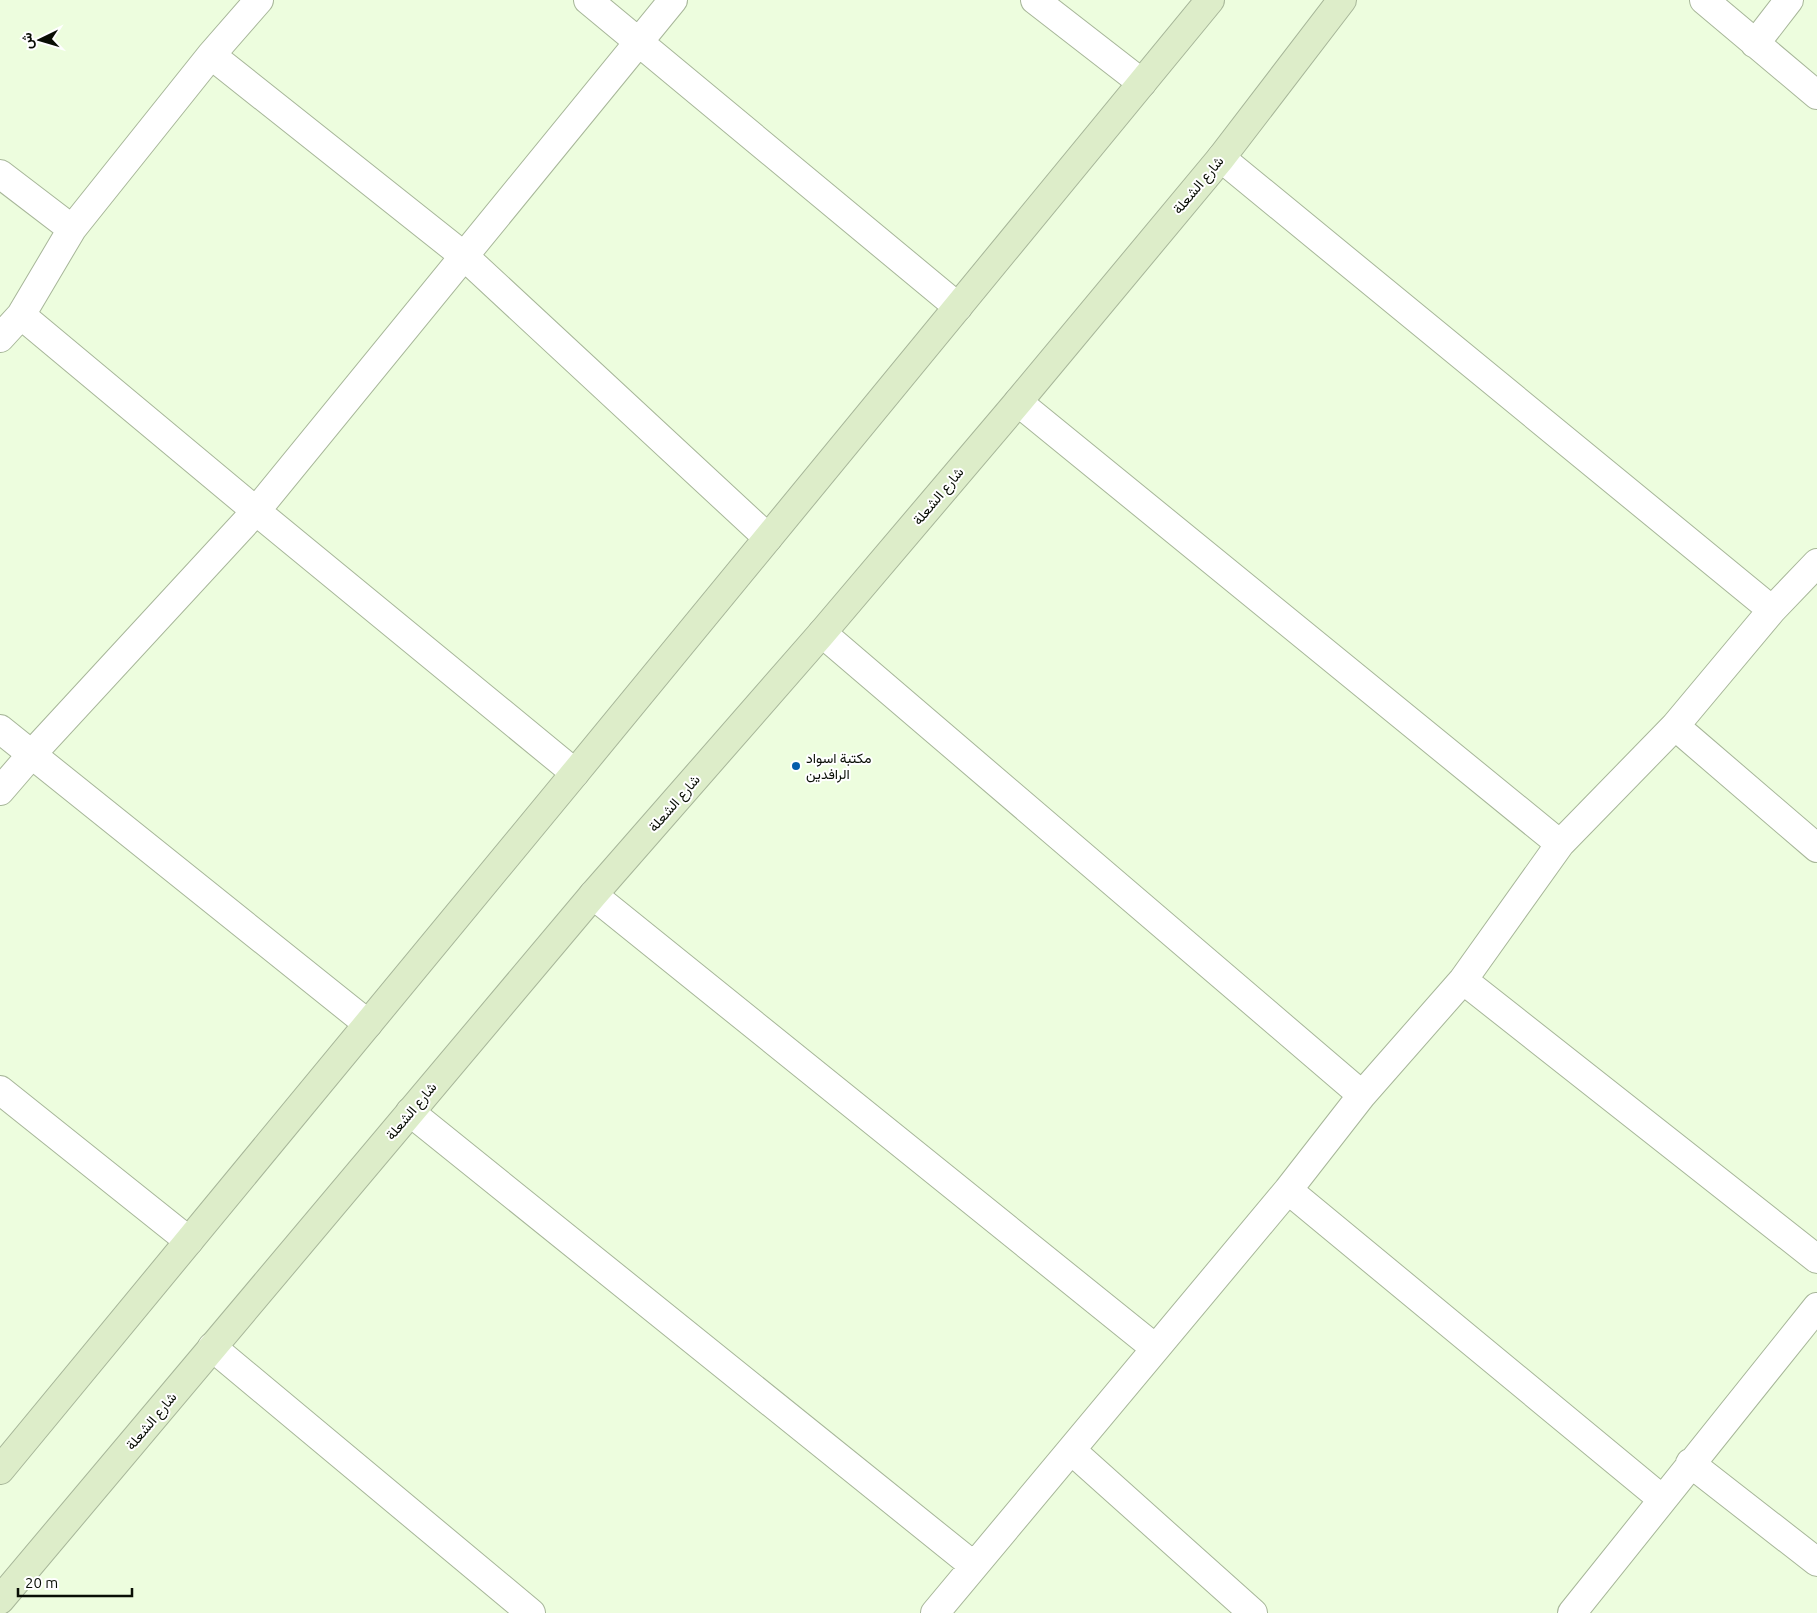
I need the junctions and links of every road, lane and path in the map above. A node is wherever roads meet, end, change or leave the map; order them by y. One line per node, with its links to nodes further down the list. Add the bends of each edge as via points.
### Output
1 (588, 0): 9 (street)
2 (673, 0): 9 (street)
3 (1035, 0): 12 (street)
4 (1210, 0): 12 (main road)
5 (1342, 0): 14 (main road, شارع الشعلة)
6 (1704, 0): 10 (street)
7 (1789, 0): 10 (street)
8 (254, 2): 11 (street)
9 (638, 43): 17 (street); 18 (street)
10 (1755, 44): 13 (street)
11 (210, 55): 16 (street); 17 (street)
12 (1142, 83): 18 (main road)
13 (1817, 95)
14 (1222, 158): 21 (main road, شارع الشعلة); 25 (street)
15 (0, 174): 16 (street)
16 (72, 229): 19 (street)
17 (464, 256): 22 (street); 23 (street)
18 (958, 307): 23 (main road)
19 (21, 315): 20 (street); 22 (street)
20 (0, 338)
21 (1018, 402): 26 (main road, شارع الشعلة); 32 (street)
22 (256, 511): 29 (street); 30 (street)
23 (768, 538): 30 (main road)
24 (1817, 564): 25 (street)
25 (1772, 610): 27 (street)
26 (822, 633): 34 (main road, شارع الشعلة); 38 (street)
27 (1675, 726): 32 (street); 33 (street)
28 (0, 729): 29 (street)
29 (31, 755): 31 (street); 36 (street)
30 (575, 773): 36 (main road)
31 (0, 791)
32 (1560, 844): 35 (street)
33 (1817, 848)
34 (593, 895): 39 (main road, شارع الشعلة); 45 (street)
35 (1463, 980): 38 (street); 42 (street)
36 (368, 1024): 41 (main road)
37 (0, 1090): 41 (street)
38 (1362, 1095): 40 (street)
39 (410, 1112): 44 (main road, شارع الشعلة); 51 (street)
40 (1288, 1190): 45 (street); 49 (street)
41 (189, 1241): 47 (main road)
42 (1817, 1259)
43 (1817, 1307): 48 (street)
44 (212, 1347): 52 (main road, شارع الشعلة); 53 (street)
45 (1155, 1348): 46 (street)
46 (1071, 1450): 51 (street); 55 (street)
47 (3, 1461)
48 (1690, 1463): 49 (street); 50 (street)
49 (1662, 1499): 56 (street)
50 (1817, 1562)
51 (974, 1566): 54 (street)
52 (0, 1600)
53 (531, 1613)
54 (935, 1613)
55 (1252, 1613)
56 (1572, 1613)

